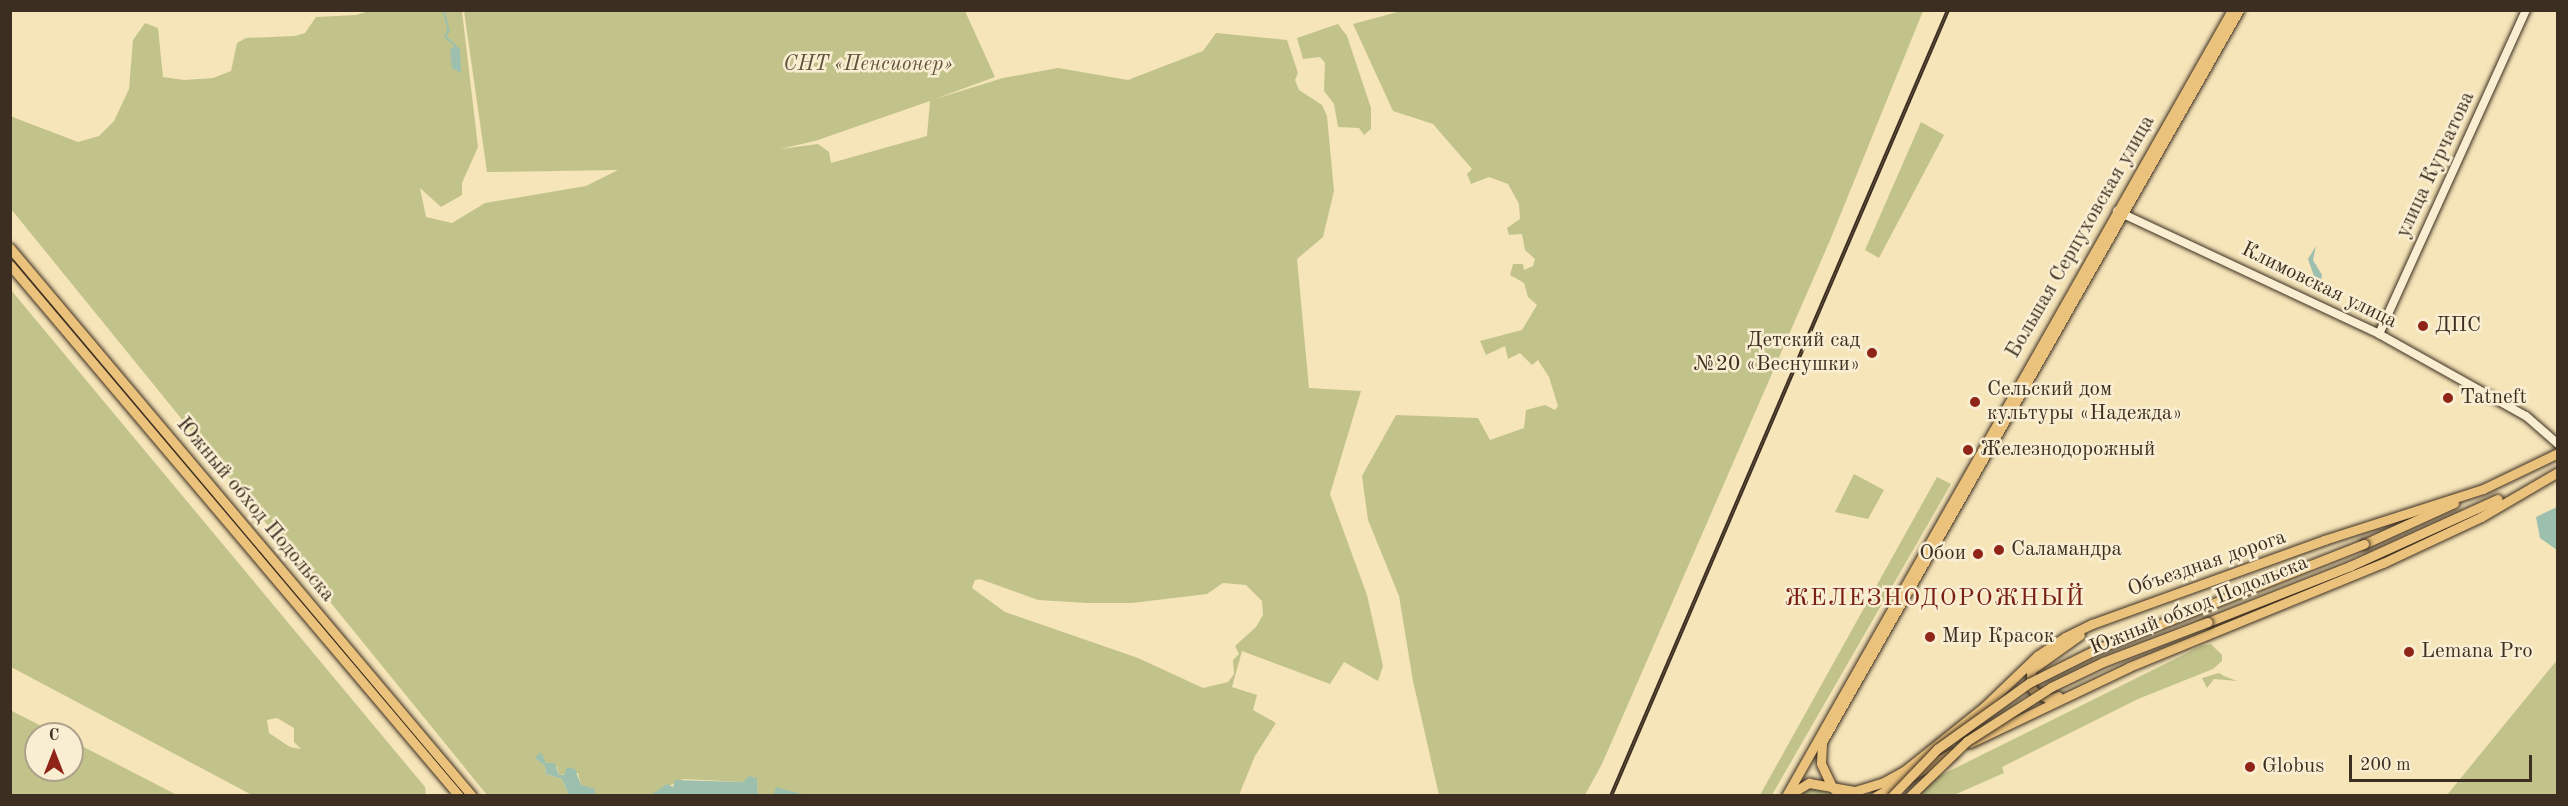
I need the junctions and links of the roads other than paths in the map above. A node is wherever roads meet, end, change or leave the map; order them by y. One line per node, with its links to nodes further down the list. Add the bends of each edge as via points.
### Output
1 (2232, 10): 4 (main road, Большая Серпуховская улица)
2 (2239, 10): 4 (main road, Большая Серпуховская улица)
3 (2526, 10): 7 (street, улица Курчатова)
4 (2120, 212): 7 (street, Климовская улица); 15 (main road, Большая Серпуховская улица, via 1827,734 1821,764); 18 (main road, Большая Серпуховская улица)
5 (10, 248): 17 (main road, Южный обход Подольска)
6 (10, 265): 16 (main road, Южный обход Подольска)
7 (2379, 334): 8 (street, Климовская улица, via 2526,416)
8 (2558, 444)
9 (2558, 453): 12 (main road, Объездная дорога)
10 (2558, 472): 11 (main road)
11 (2525, 488): 14 (main road, via 2481,517 2383,563); 22 (main road, Южный обход Подольска, bridge, via 2370,557 2103,662 2051,687 1967,741)
12 (2483, 489): 13 (main road, Объездная дорога, via 2324,540); 21 (main road, Южный обход Подольска, bridge, via 2364,544 2097,649 2029,683 1937,749)
13 (2121, 613): 14 (main road, via 2065,644 2031,670 2031,687 2049,699); 15 (main road, Объездная дорога, via 2065,637 2037,656 1984,706 1904,771 1866,789)
14 (2094, 683): 20 (main road, via 1996,729)
15 (1832, 787): 18 (main road, Объездная дорога, via 1809,783); 19 (main road)
16 (459, 795)
17 (471, 795)
18 (1786, 795)
19 (1841, 795)
20 (1876, 795)
21 (1892, 795)
22 (1910, 795)

